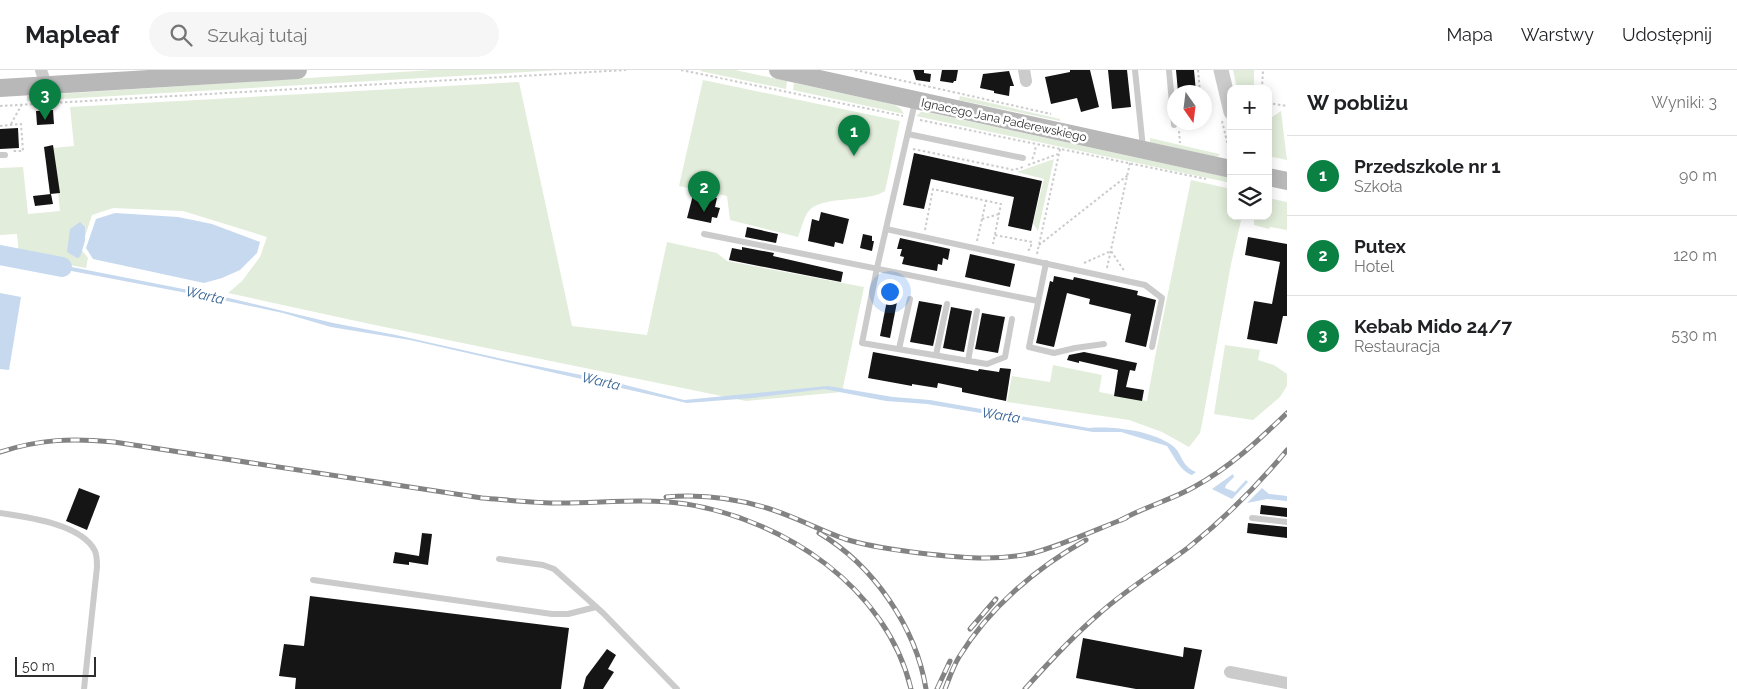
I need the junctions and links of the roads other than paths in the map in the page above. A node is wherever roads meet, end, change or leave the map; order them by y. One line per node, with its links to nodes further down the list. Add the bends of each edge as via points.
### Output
1 (298, 70): 6 (main road)
2 (778, 70): 7 (main road, Ignacego Jana Paderewskiego)
3 (1135, 70): 14 (lane)
4 (1169, 70): 9 (lane)
5 (1221, 70): 11 (street)
6 (212, 73): 8 (main road)
7 (822, 75): 12 (main road, Ignacego Jana Paderewskiego)
8 (44, 78): 10 (main road)
9 (1171, 85)
10 (0, 88)
11 (1227, 95)
12 (915, 101): 13 (lane); 14 (main road, Ignacego Jana Paderewskiego)
13 (908, 134): 15 (lane); 19 (lane)
14 (1143, 150): 16 (main road, Ignacego Jana Paderewskiego)
15 (1023, 158)
16 (1227, 168)
17 (1272, 178): 18 (main road)
18 (1287, 181)
19 (886, 229): 21 (lane); 22 (lane)
20 (704, 234): 22 (lane)
21 (1046, 263): 24 (lane); 29 (lane, via 1146,285 1162,298)
22 (877, 268): 24 (lane); 30 (lane, via 862,343)
23 (910, 299): 30 (lane)
24 (1038, 301): 28 (lane, via 1029,347 1054,353)
25 (947, 304): 31 (lane)
26 (977, 311): 32 (lane)
27 (1012, 319): 32 (lane, via 1005,357 987,364)
28 (1104, 344)
29 (1152, 347)
30 (899, 349): 31 (lane)
31 (936, 356): 32 (lane)
32 (968, 361)
33 (0, 513): 42 (lane, via 80,534 96,553)
34 (1252, 518): 35 (lane)
35 (1287, 522)
36 (499, 559): 38 (lane, via 549,566)
37 (313, 580): 38 (lane, via 552,614 568,614)
38 (596, 607): 44 (lane)
39 (1230, 672): 41 (street)
40 (1287, 683): 41 (street)
41 (1272, 685)
42 (85, 686): 43 (lane)
43 (90, 689)
44 (677, 689)

